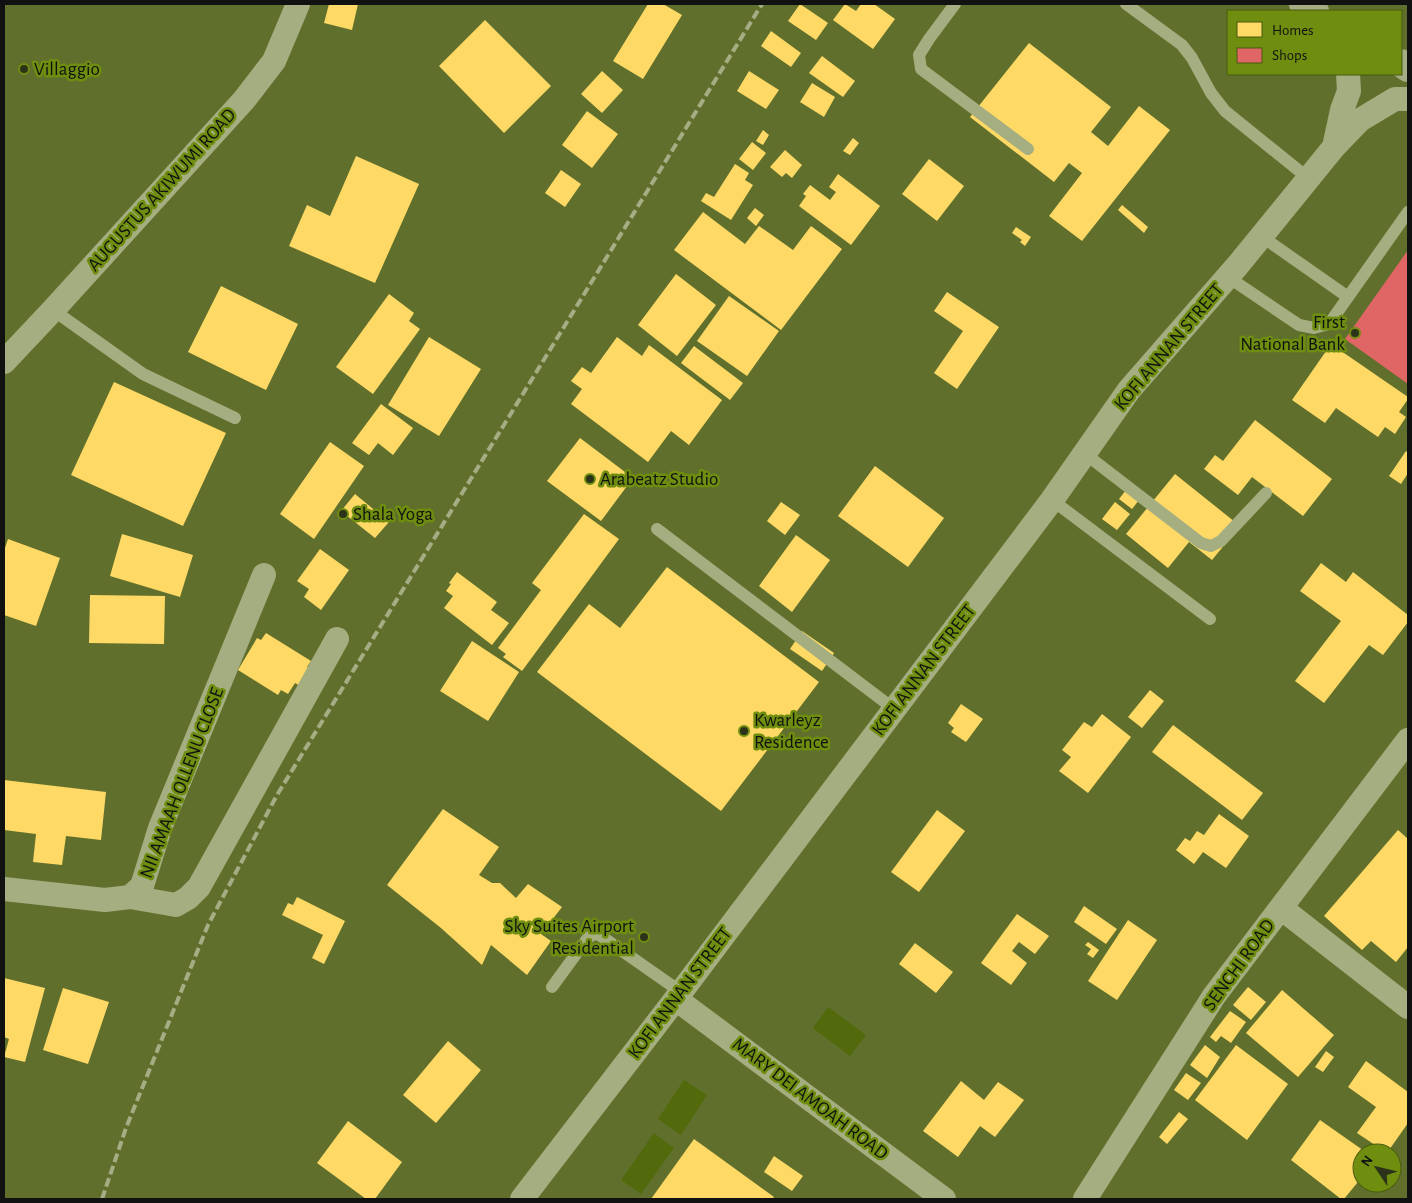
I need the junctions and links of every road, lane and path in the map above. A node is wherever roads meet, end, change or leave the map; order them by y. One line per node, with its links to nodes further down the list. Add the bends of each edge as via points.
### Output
1 (298, 4): 13 (street, AUGUSTUS AKIWUMI ROAD, via 274,61 244,100)
2 (955, 4): 7 (lane, via 919,55 921,69)
3 (1126, 4): 8 (lane, via 1182,45 1225,111)
4 (1348, 75): 6 (street, KOFI ANNAN STREET, via 1349,91)
5 (1408, 99): 6 (street, KOFI ANNAN STREET, via 1395,100 1360,120)
6 (1334, 147): 8 (street, KOFI ANNAN STREET)
7 (1028, 149)
8 (1308, 178): 10 (street, KOFI ANNAN STREET)
9 (1408, 212): 12 (lane)
10 (1262, 236): 11 (street, KOFI ANNAN STREET); 12 (lane)
11 (1228, 276): 12 (lane, via 1299,326 1314,328 1329,324); 16 (street, KOFI ANNAN STREET, via 1129,390)
12 (1348, 297)
13 (53, 310): 14 (street, AUGUSTUS AKIWUMI ROAD); 15 (lane, via 143,374)
14 (4, 362)
15 (235, 418)
16 (1084, 453): 17 (lane, via 1202,543 1211,546 1221,540); 18 (street, KOFI ANNAN STREET)
17 (1266, 493)
18 (1052, 500): 21 (lane); 23 (street, KOFI ANNAN STREET)
19 (658, 529): 23 (lane)
20 (264, 575): 26 (street, NII AMAAH OLLENU CLOSE, via 160,828 142,886)
21 (1210, 620)
22 (337, 639): 26 (street, via 198,887 176,905)
23 (894, 709): 29 (street, KOFI ANNAN STREET)
24 (1408, 740): 27 (street, SENCHI ROAD)
25 (4, 889): 26 (street, NII AMAAH OLLENU CLOSE, via 105,900)
26 (130, 897)
27 (1281, 908): 30 (street); 33 (street, SENCHI ROAD, via 1214,996)
28 (552, 988): 29 (lane, via 587,939 598,934)
29 (678, 996): 31 (street, KOFI ANNAN STREET); 32 (street, MARY DEI AMOAH ROAD)
30 (1408, 1006)
31 (522, 1199)
32 (944, 1199)
33 (1085, 1199)

